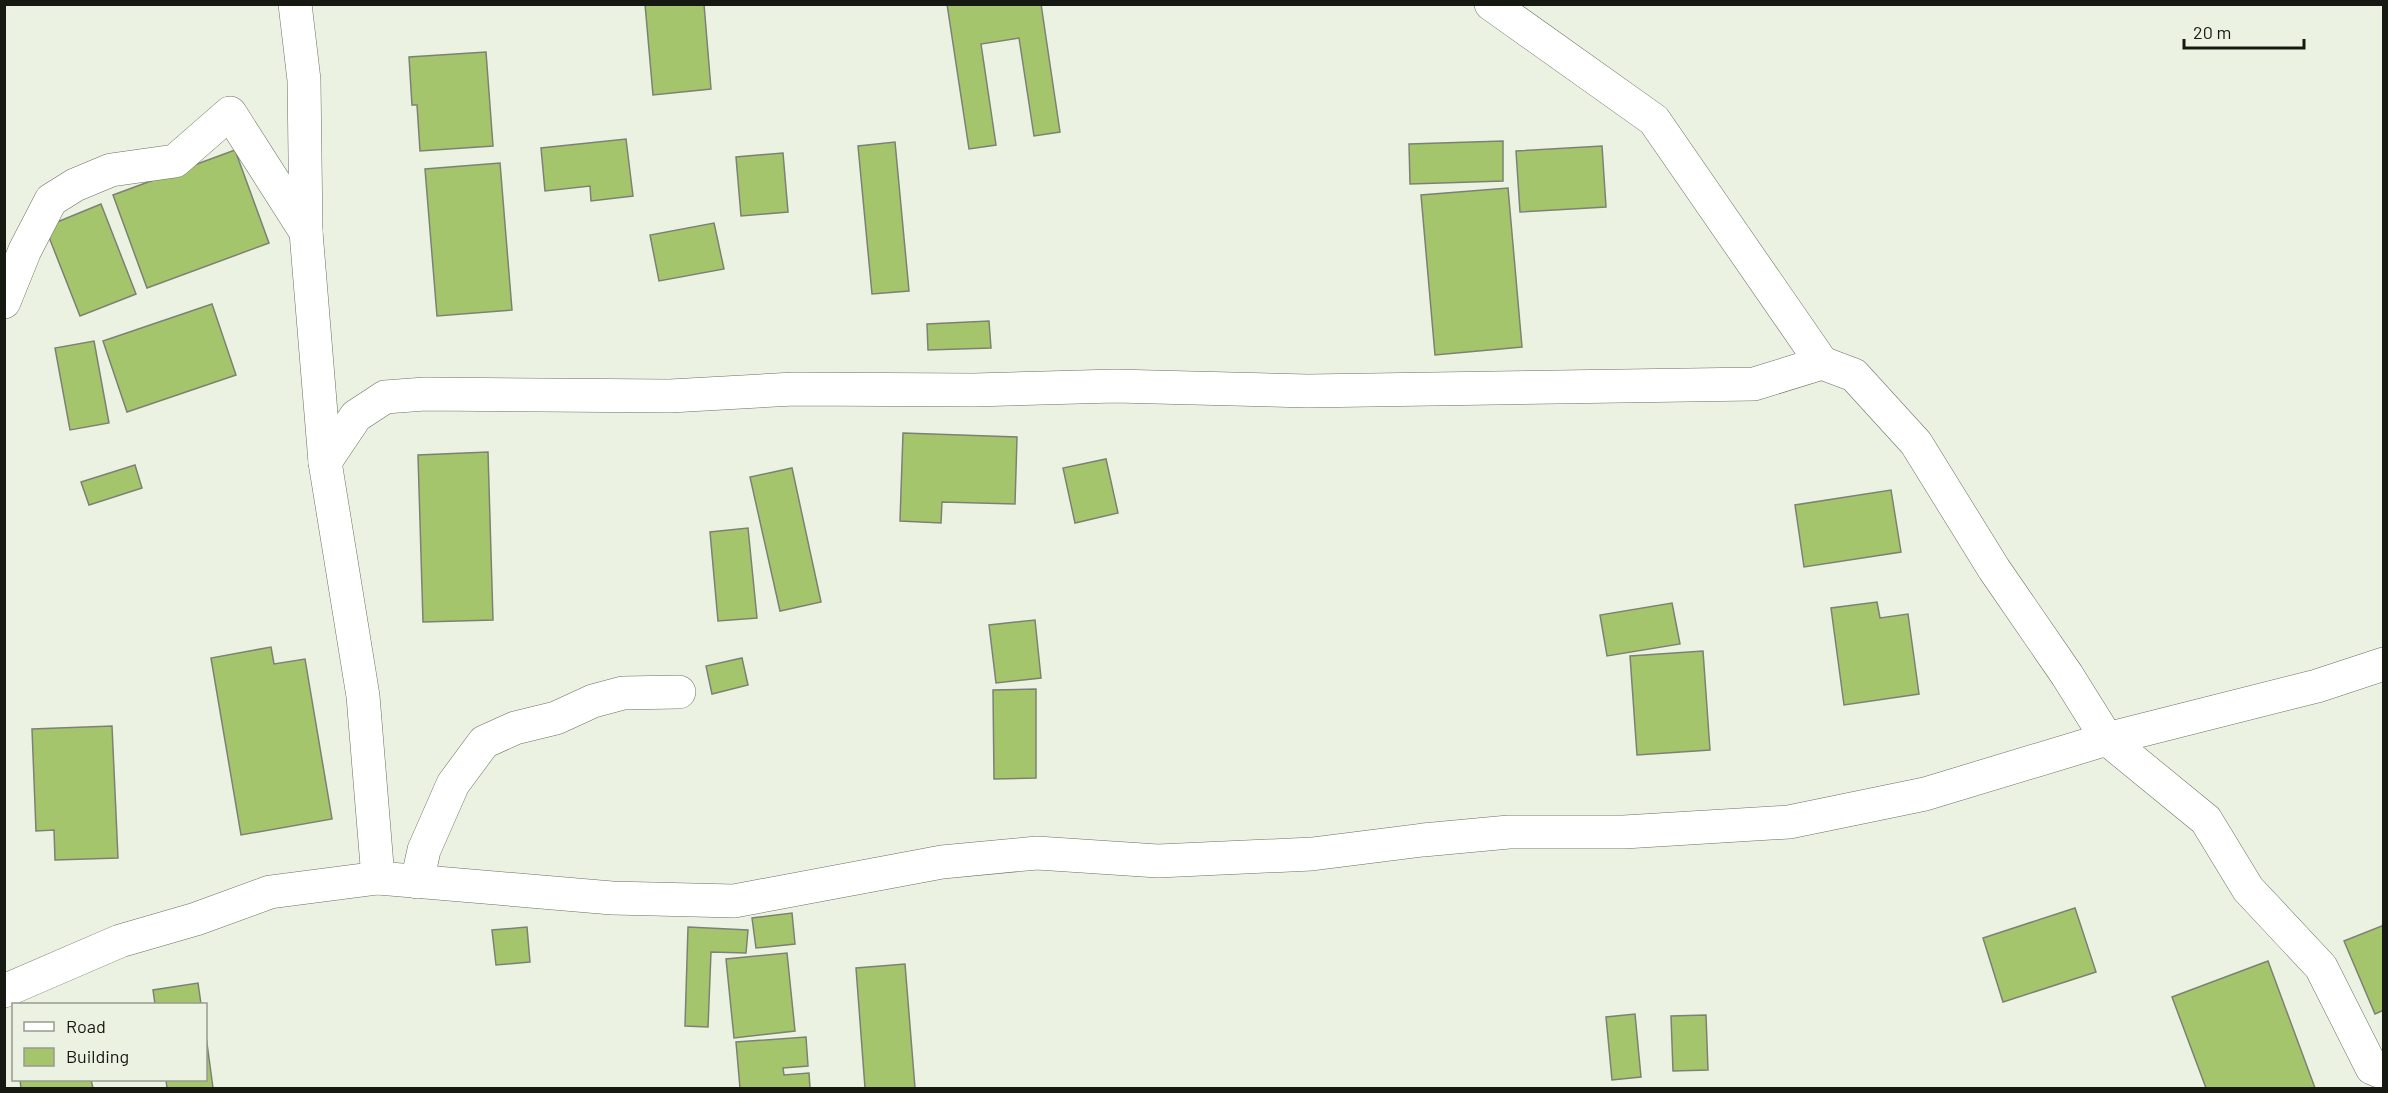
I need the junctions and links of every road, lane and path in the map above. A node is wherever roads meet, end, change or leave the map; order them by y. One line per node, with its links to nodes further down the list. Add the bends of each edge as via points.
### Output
1 (295, 4): 3 (street, via 304,80)
2 (1491, 4): 5 (street, via 1654,120)
3 (306, 232): 4 (street, via 230,113 175,161 111,170 51,200); 6 (street)
4 (4, 302)
5 (1822, 363): 6 (street, via 1754,384 1308,391 1115,386 794,389 670,396 425,394 385,397 356,416); 9 (street, via 1854,375 1916,443)
6 (325, 462): 10 (street, via 363,696)
7 (2384, 664): 9 (street, via 2317,686)
8 (679, 692): 11 (street, via 623,693 593,700 556,718 515,728 484,742 453,784 424,850)
9 (2107, 739): 11 (street, via 1925,794 1789,822 1624,832 1509,832 1312,854 1158,861 1037,853 942,862 734,901 612,898); 13 (street, via 2206,820 2248,889 2321,967)
10 (378, 878): 11 (street); 12 (street, via 270,892 120,941)
11 (417, 882)
12 (4, 991)
13 (2372, 1077)

